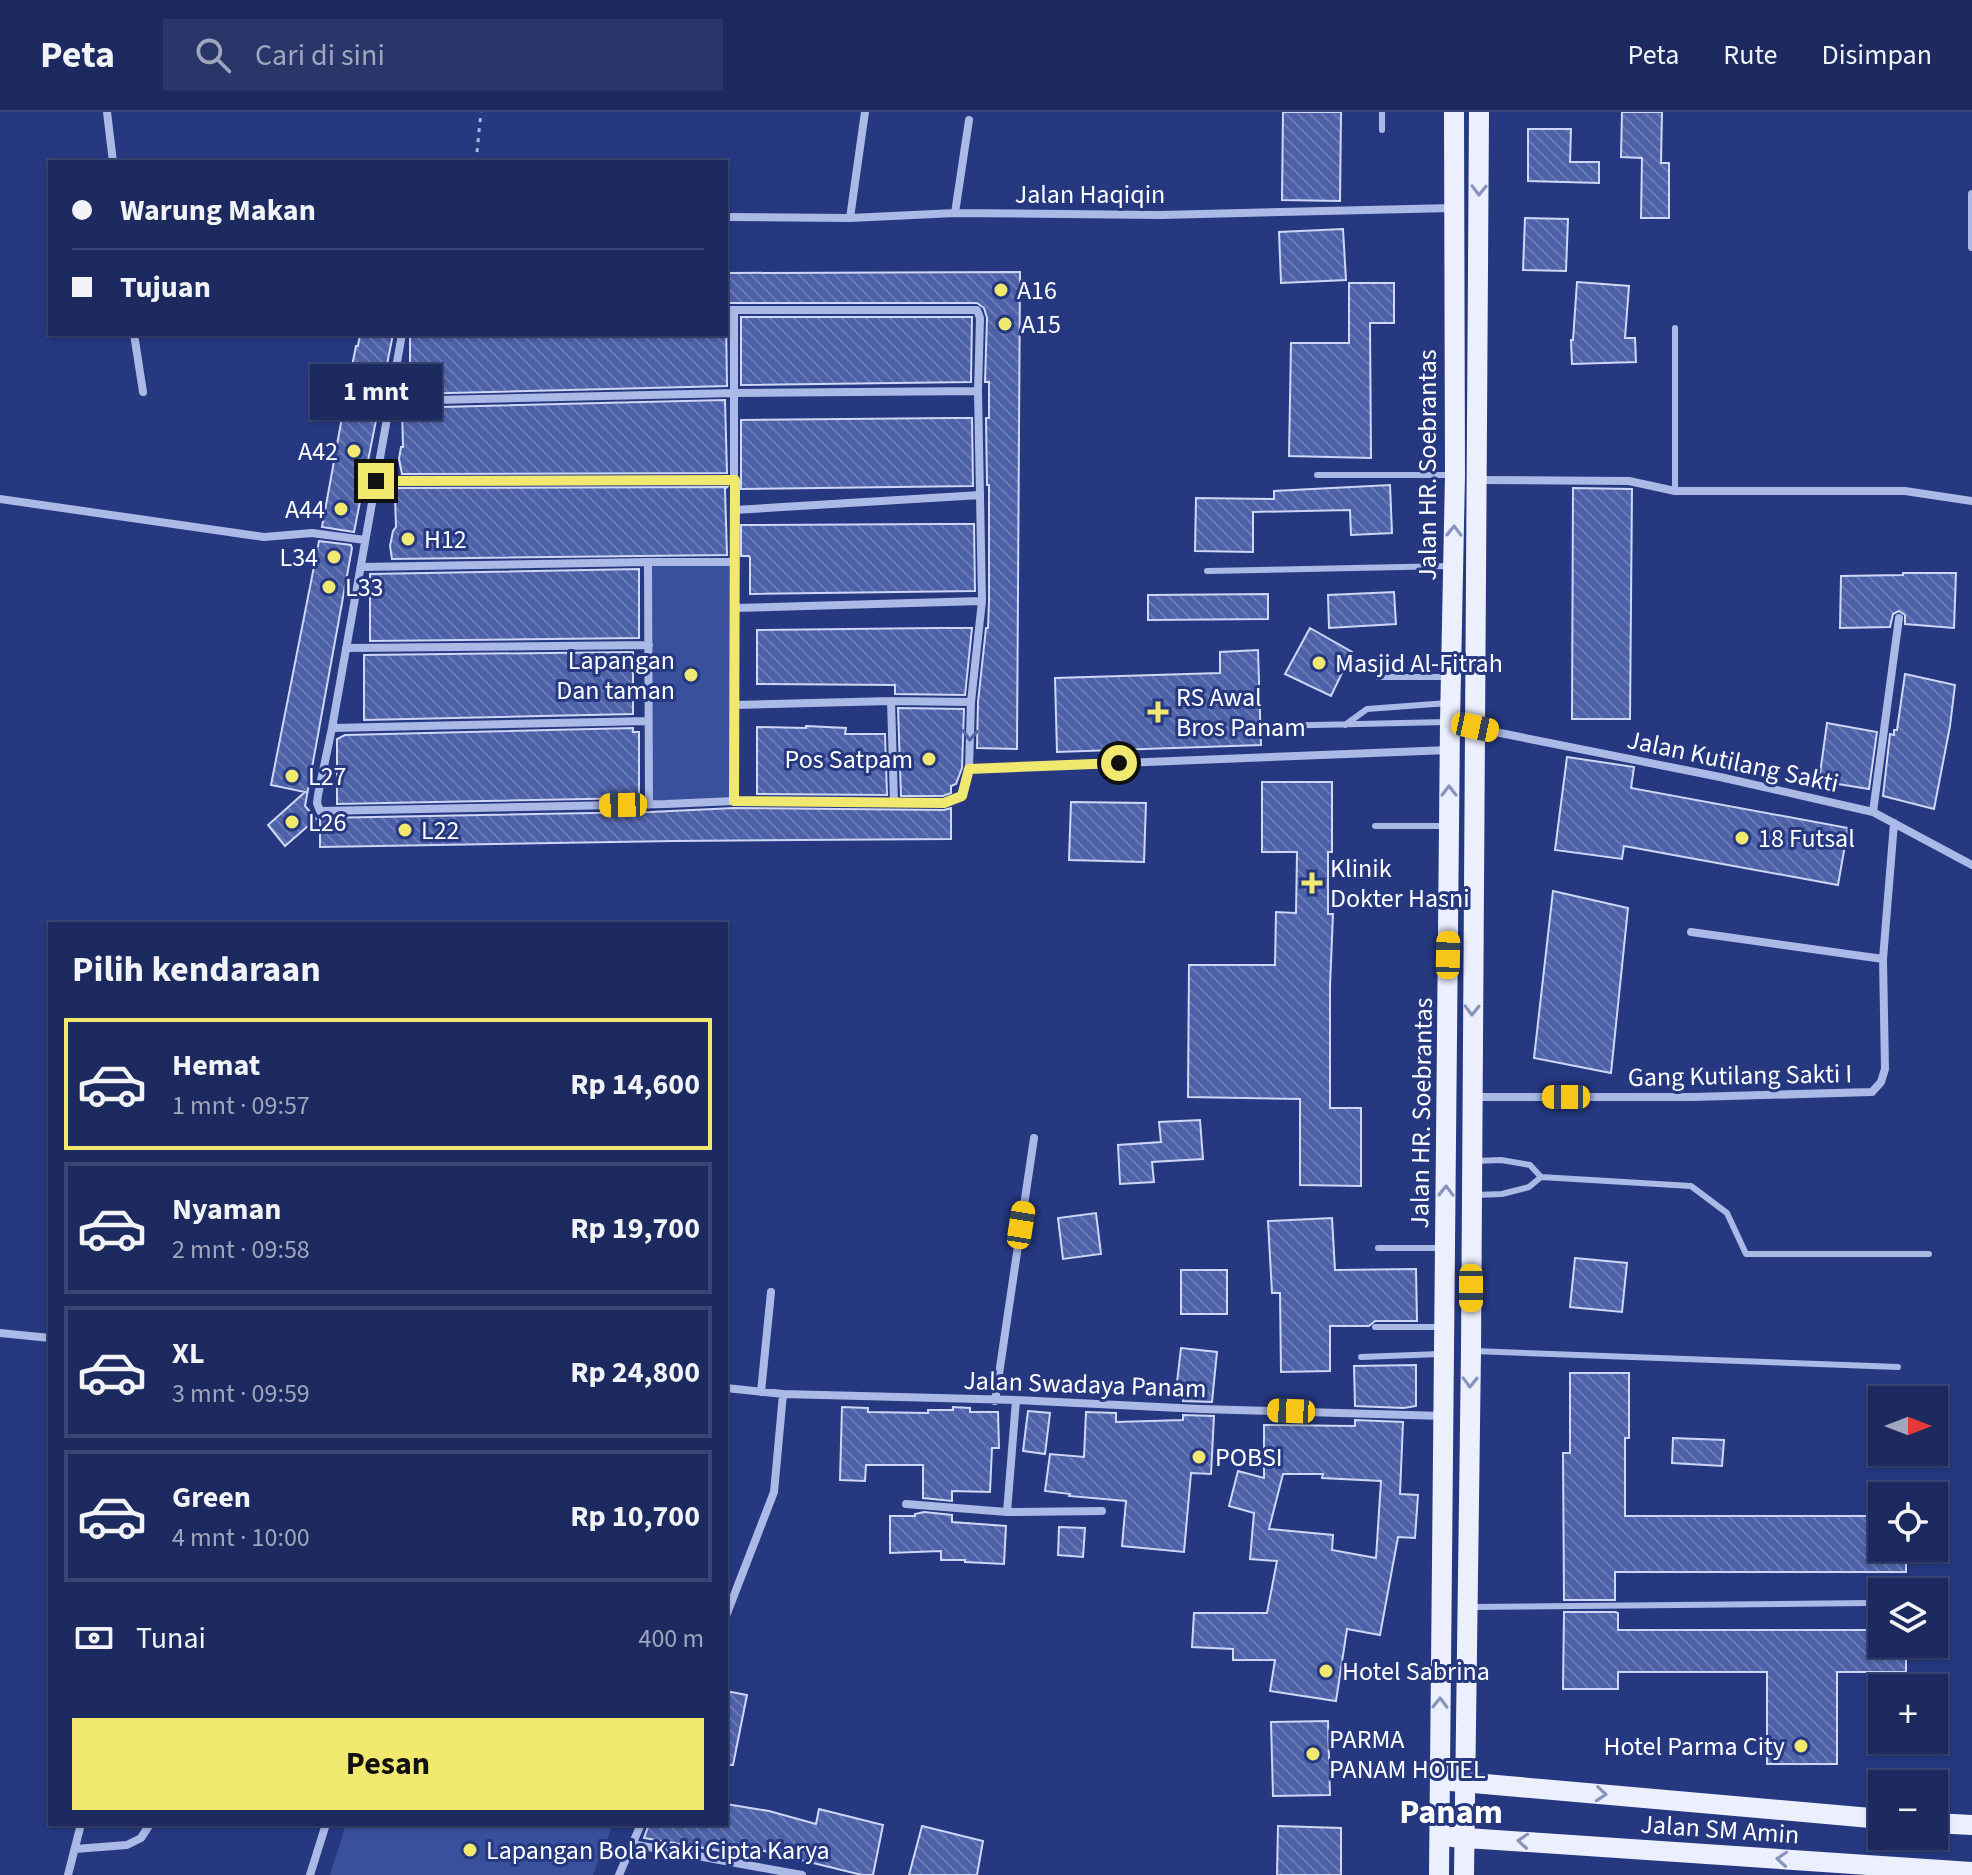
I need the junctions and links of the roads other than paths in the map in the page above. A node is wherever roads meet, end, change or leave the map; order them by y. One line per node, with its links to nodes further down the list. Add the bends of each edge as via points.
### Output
1 (107, 112): 8 (street)
2 (865, 112): 13 (street)
3 (1382, 112): 7 (lane)
4 (1454, 112): 10 (main road, Jalan HR. Soebrantas)
5 (1479, 112): 26 (main road, Jalan HR. Soebrantas, one-way to 26)
6 (969, 120): 11 (street)
7 (1382, 130)
8 (113, 160)
9 (1972, 194): 14 (street)
10 (1454, 208): 11 (street, Jalan Haqiqin, via 1160,215); 24 (main road, Jalan HR. Soebrantas)
11 (955, 213): 13 (street, Jalan Haqiqin)
12 (728, 217): 13 (street, Jalan Haqiqin)
13 (850, 218)
14 (1972, 247)
15 (730, 310): 19 (street, via 977,310); 21 (street)
16 (1675, 328): 28 (lane)
17 (134, 336): 20 (street)
18 (402, 336): 22 (street)
19 (978, 391): 21 (street); 29 (street)
20 (143, 392)
21 (734, 393): 22 (street); 25 (street)
22 (390, 401): 27 (street)
23 (1317, 475): 24 (lane)
24 (1455, 475): 36 (main road, Jalan HR. Soebrantas, one-way to 24)
25 (735, 480): 27 (street); 32 (street)
26 (1476, 480): 28 (street, via 1629,481); 53 (main road, Jalan HR. Soebrantas)
27 (376, 481): 33 (street)
28 (1675, 491): 31 (street, via 1905,491)
29 (980, 495): 32 (street); 39 (street)
30 (0, 499): 33 (street, via 264,537 312,533)
31 (1972, 501)
32 (734, 510): 35 (street)
33 (365, 540): 37 (street)
34 (648, 562): 35 (street); 37 (street); 42 (street)
35 (734, 562): 40 (street)
36 (1453, 566): 38 (lane); 45 (main road, Jalan HR. Soebrantas)
37 (361, 567): 43 (street)
38 (1207, 571)
39 (982, 601): 40 (street); 47 (street)
40 (734, 608): 48 (street)
41 (1899, 618): 60 (street)
42 (649, 645): 43 (street); 50 (street)
43 (346, 648): 54 (street)
44 (1378, 677): 45 (lane)
45 (1451, 677): 49 (main road, Jalan HR. Soebrantas)
46 (891, 701): 47 (street); 48 (street); 58 (street)
47 (971, 702): 56 (street, one-way to 56)
48 (734, 705): 57 (street)
49 (1450, 712): 51 (lane); 51 (lane, via 1367,709); 55 (main road, Jalan HR. Soebrantas)
50 (648, 721): 54 (street); 59 (street)
51 (1345, 725): 52 (lane)
52 (1270, 726)
53 (1475, 727): 60 (street, Jalan Kutilang Sakti); 65 (main road, Jalan HR. Soebrantas)
54 (332, 728): 59 (street, via 318,795 320,811)
55 (1450, 750): 56 (street); 62 (main road, Jalan HR. Soebrantas, one-way to 55)
56 (969, 769): 58 (street, via 962,796 944,803)
57 (734, 801): 58 (street); 59 (street)
58 (894, 802)
59 (649, 805)
60 (1873, 812): 61 (street, Jalan Kutilang Sakti)
61 (1894, 823): 64 (street, Jalan Kutilang Sakti); 68 (street, Gang Kutilang Sakti I)
62 (1449, 825): 63 (lane); 66 (main road, Jalan HR. Soebrantas)
63 (1375, 826)
64 (1972, 865)
65 (1473, 925): 66 (main road); 69 (main road, Jalan HR. Soebrantas, one-way to 69)
66 (1449, 926): 75 (main road, Jalan HR. Soebrantas, one-way to 66)
67 (1691, 932): 68 (street)
68 (1883, 959): 69 (street, Gang Kutilang Sakti I, via 1885,1069 1872,1092)
69 (1471, 1097): 71 (main road, Jalan HR. Soebrantas)
70 (1034, 1138): 90 (street)
71 (1471, 1161): 72 (lane, via 1530,1165); 73 (main road, Jalan HR. Soebrantas)
72 (1541, 1177): 73 (lane, via 1529,1187 1502,1194); 76 (lane, via 1691,1186 1727,1213 1746,1254)
73 (1471, 1195): 82 (main road, Jalan HR. Soebrantas)
74 (1378, 1248): 75 (lane)
75 (1445, 1248): 79 (main road, Jalan HR. Soebrantas)
76 (1929, 1254)
77 (771, 1292): 87 (street)
78 (1375, 1327): 79 (lane)
79 (1445, 1327): 83 (main road, Jalan HR. Soebrantas)
80 (0, 1333): 81 (street)
81 (48, 1338)
82 (1471, 1351): 85 (lane); 96 (main road, Jalan HR. Soebrantas, one-way to 96)
83 (1444, 1353): 84 (lane); 91 (main road, Jalan HR. Soebrantas)
84 (1361, 1357)
85 (1898, 1367)
86 (728, 1388): 87 (street, Jalan Swadaya Panam)
87 (761, 1392): 88 (street, Jalan Swadaya Panam)
88 (783, 1394): 90 (street, Jalan Swadaya Panam); 97 (street, via 774,1492)
89 (1016, 1400): 90 (street, Jalan Swadaya Panam); 91 (street, Jalan Swadaya Panam); 94 (street)
90 (995, 1401)
91 (1443, 1416): 98 (main road, Jalan HR. Soebrantas, one-way to 91)
92 (906, 1504): 94 (street)
93 (1102, 1511): 94 (street)
94 (1007, 1512)
95 (1868, 1603): 96 (lane)
96 (1466, 1607): 99 (main road, Jalan HR. Soebrantas)
97 (728, 1611)
98 (1439, 1781): 99 (main road, Jalan SM Amin); 107 (main road, Jalan HR. Soebrantas)
99 (1465, 1781): 100 (main road, Jalan SM Amin, one-way to 100); 108 (main road, Jalan HR. Soebrantas)
100 (1868, 1818)
101 (1948, 1824): 102 (main road)
102 (1972, 1825)
103 (81, 1826): 110 (street)
104 (149, 1826): 110 (street, via 127,1845)
105 (325, 1826): 113 (street)
106 (640, 1826): 109 (street)
107 (1440, 1837): 108 (main road, Jalan SM Amin); 116 (main road, Jalan HR. Soebrantas)
108 (1464, 1837): 111 (main road, Jalan SM Amin, one-way to 108); 117 (main road, Jalan HR. Soebrantas)
109 (632, 1844): 114 (street); 115 (street)
110 (75, 1849): 112 (street)
111 (1959, 1873)
112 (68, 1875)
113 (310, 1875)
114 (619, 1875)
115 (802, 1875)
116 (1439, 1875)
117 (1464, 1875)

